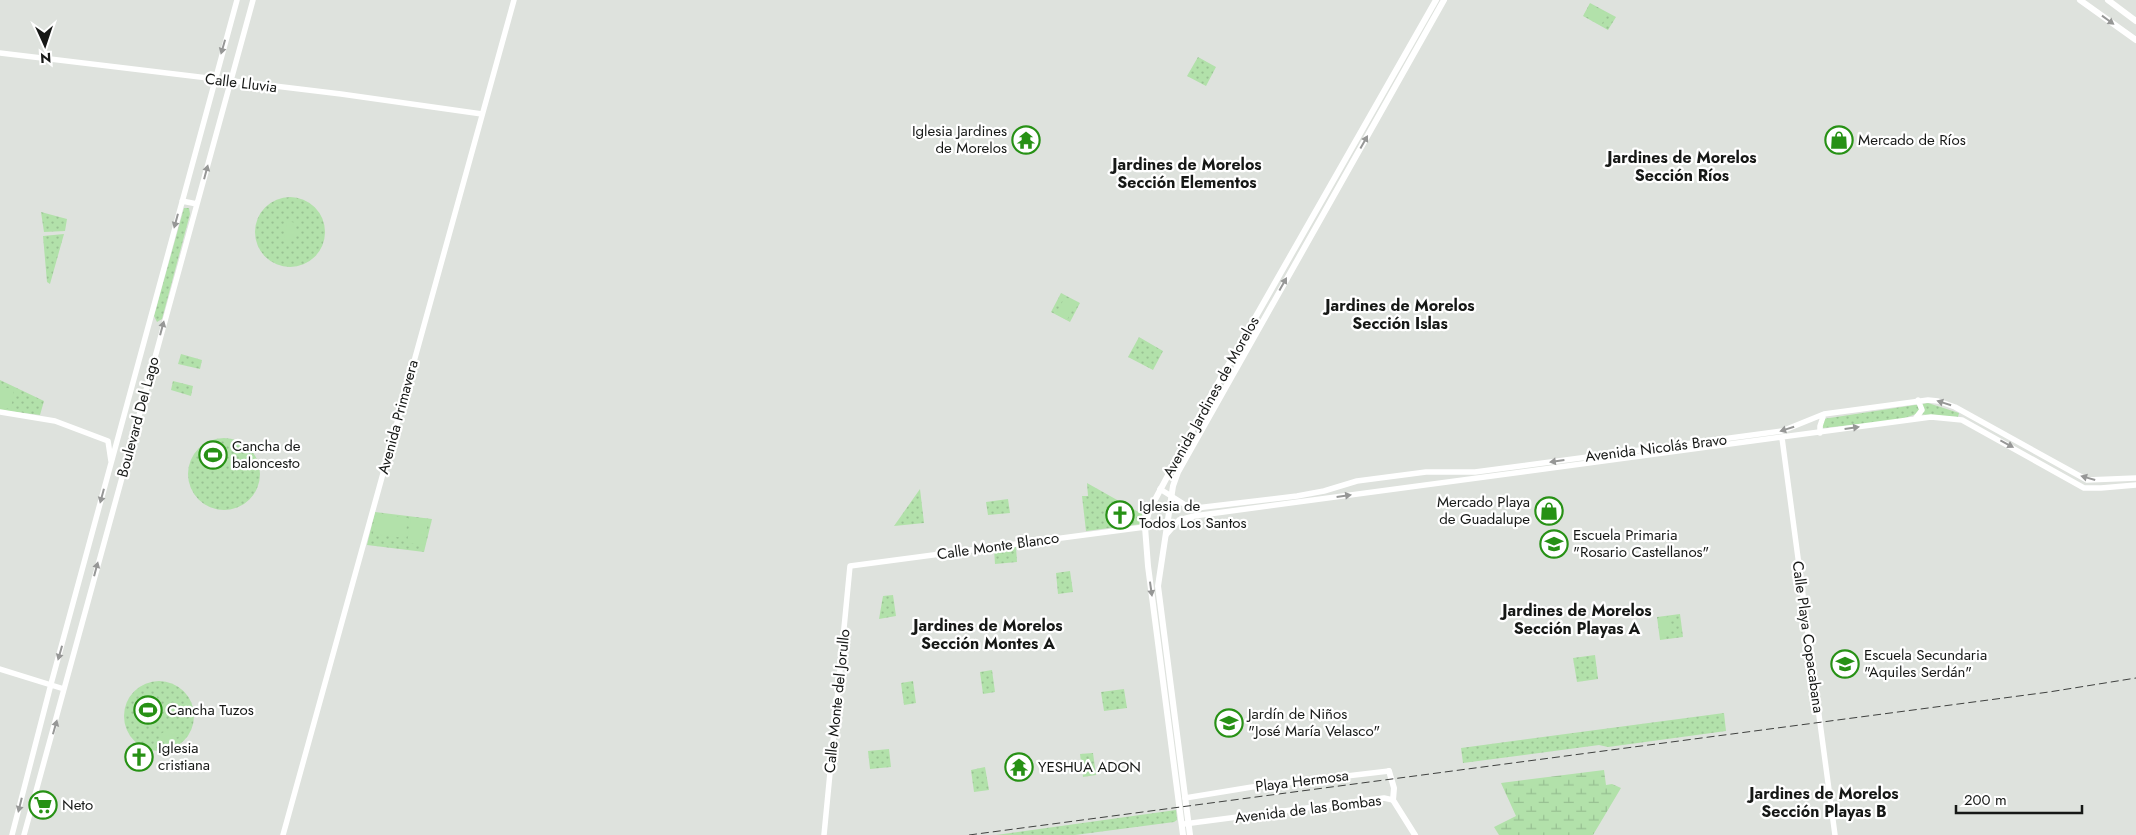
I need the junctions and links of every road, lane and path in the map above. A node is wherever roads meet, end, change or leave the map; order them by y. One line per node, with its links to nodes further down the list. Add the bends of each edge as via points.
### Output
1 (237, 0): 11 (street, Boulevard Del Lago, one-way to 11)
2 (253, 0): 12 (street, Boulevard Del Lago)
3 (514, 0): 14 (street, Avenida Primavera)
4 (1436, 0): 13 (main road, Avenida Jardines de Morelos)
5 (1444, 0): 13 (main road, Avenida Jardines de Morelos)
6 (2080, 0): 9 (main road, one-way to 9)
7 (2108, 0): 8 (main road)
8 (2136, 21)
9 (2136, 40)
10 (0, 53): 11 (street, Calle Lluvia)
11 (214, 80): 12 (street, Calle Lluvia); 15 (street, Boulevard Del Lago)
12 (230, 82): 14 (street, Calle Lluvia); 16 (street, Boulevard Del Lago, one-way to 12)
13 (1380, 105): 17 (main road, Avenida Jardines de Morelos)
14 (482, 114): 55 (street, Avenida Primavera)
15 (182, 201): 16 (street); 24 (street, Boulevard Del Lago, one-way to 24)
16 (197, 204): 25 (street, Boulevard Del Lago, one-way to 16)
17 (1268, 304): 34 (main road, Avenida Jardines de Morelos); 37 (main road, Avenida Jardines de Morelos, via 1178,472)
18 (1918, 400): 20 (street, Avenida Nicolás Bravo); 21 (street, via 1922,410); 31 (street, Avenida Nicolás Bravo, one-way to 18, via 2087,480 1955,407 1938,401)
19 (0, 412): 27 (street, via 55,420 108,441)
20 (1824, 414): 22 (street); 26 (street, Avenida Nicolás Bravo, one-way to 26, via 1782,431)
21 (1915, 419): 22 (street, Avenida Nicolás Bravo, one-way to 21); 33 (street, Avenida Nicolás Bravo, one-way to 33, via 1962,420 2084,488)
22 (1820, 433): 23 (street, Avenida Nicolás Bravo)
23 (1782, 438): 28 (street, Avenida Nicolás Bravo); 60 (street, Calle Playa Copacabana)
24 (117, 444): 25 (street); 27 (street, Boulevard Del Lago)
25 (130, 448): 47 (street, Boulevard Del Lago, one-way to 25)
26 (1590, 456): 28 (street); 29 (street, Avenida Nicolás Bravo, one-way to 29, via 1475,472)
27 (112, 462): 46 (street, Boulevard Del Lago, one-way to 46)
28 (1590, 464): 32 (street, Avenida Nicolás Bravo)
29 (1426, 472): 30 (street, Avenida Nicolás Bravo); 32 (street)
30 (1378, 478): 35 (street, Avenida Nicolás Bravo); 36 (street)
31 (2136, 478)
32 (1426, 485): 36 (street, Avenida Nicolás Bravo)
33 (2136, 485)
34 (1160, 489): 37 (street, Avenida Nicolás Bravo); 40 (main road, Avenida Jardines de Morelos)
35 (1324, 491): 38 (street); 39 (street, Avenida Nicolás Bravo)
36 (1377, 492): 38 (street, Avenida Nicolás Bravo, one-way to 36)
37 (1171, 496): 39 (street, Avenida Nicolás Bravo, via 1187,506); 41 (main road, Avenida Jardines de Morelos)
38 (1327, 498): 39 (street, Avenida Nicolás Bravo)
39 (1216, 509): 41 (street, Avenida Nicolás Bravo, via 1179,520)
40 (1145, 527): 43 (street, Calle Monte Blanco); 44 (main road, Avenida Jardines de Morelos)
41 (1165, 536): 42 (main road, Avenida Jardines de Morelos)
42 (1160, 565): 44 (main road); 48 (main road, Avenida Jardines de Morelos, via 1158,586)
43 (850, 566): 56 (street, Calle Monte del Jorullo)
44 (1148, 566): 48 (main road, Avenida Jardines de Morelos, one-way to 48)
45 (0, 670): 46 (street)
46 (51, 684): 47 (street); 53 (street, Boulevard Del Lago, one-way to 53)
47 (64, 689): 54 (street, Boulevard Del Lago, one-way to 47)
48 (1172, 723): 50 (main road, Avenida Jardines de Morelos); 52 (main road, Avenida Jardines de Morelos)
49 (1389, 771): 50 (street, Playa Hermosa); 51 (main road, Playa Hermosa, via 1394,788)
50 (1185, 798): 52 (main road, Avenida Jardines de Morelos)
51 (1393, 800): 52 (street, Avenida de las Bombas, via 1384,798); 59 (main road, Avenida de las Bombas)
52 (1185, 824): 57 (main road, Avenida Jardines de Morelos); 58 (main road, Avenida Jardines de Morelos)
53 (12, 835)
54 (24, 835)
55 (283, 835)
56 (824, 835)
57 (1183, 835)
58 (1190, 835)
59 (1415, 835)
60 (1835, 835)

